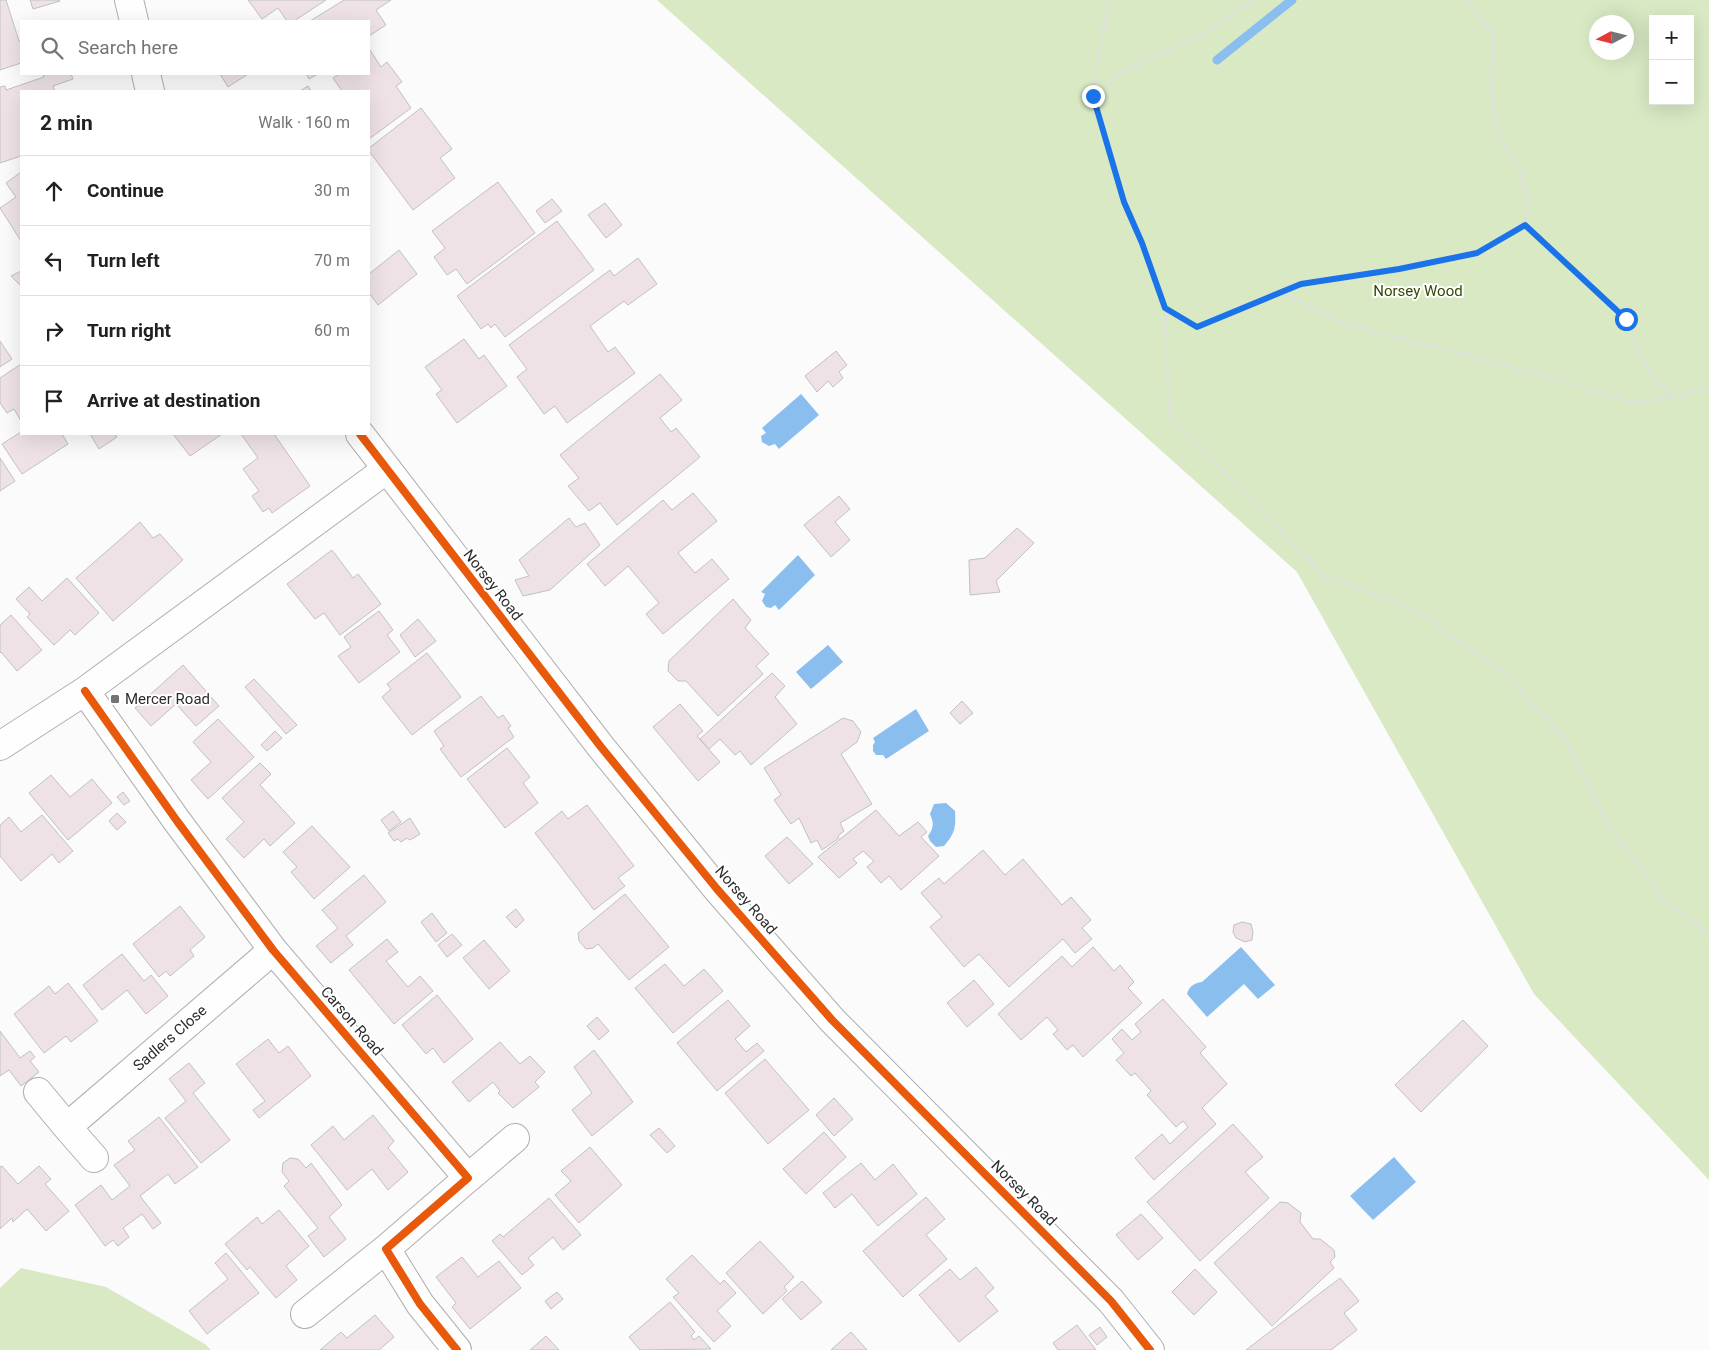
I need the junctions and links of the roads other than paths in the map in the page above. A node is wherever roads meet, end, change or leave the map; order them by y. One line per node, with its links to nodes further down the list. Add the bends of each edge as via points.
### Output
1 (129, 0): 2 (street)
2 (134, 20)
3 (146, 75): 4 (street)
4 (150, 90)
5 (361, 435): 6 (street, Norsey Road)
6 (386, 470): 7 (street); 18 (street, Norsey Road, via 601,746 724,896 832,1020 1111,1300)
7 (85, 691): 8 (street); 9 (street, Carson Road)
8 (0, 746)
9 (273, 950): 11 (street, Sadlers Close); 14 (street, Carson Road)
10 (38, 1092): 11 (street)
11 (67, 1127): 13 (street)
12 (515, 1138): 14 (street)
13 (94, 1158)
14 (468, 1178): 15 (street)
15 (386, 1249): 16 (street); 17 (street, via 420,1304)
16 (305, 1314)
17 (457, 1350)
18 (1150, 1350)

